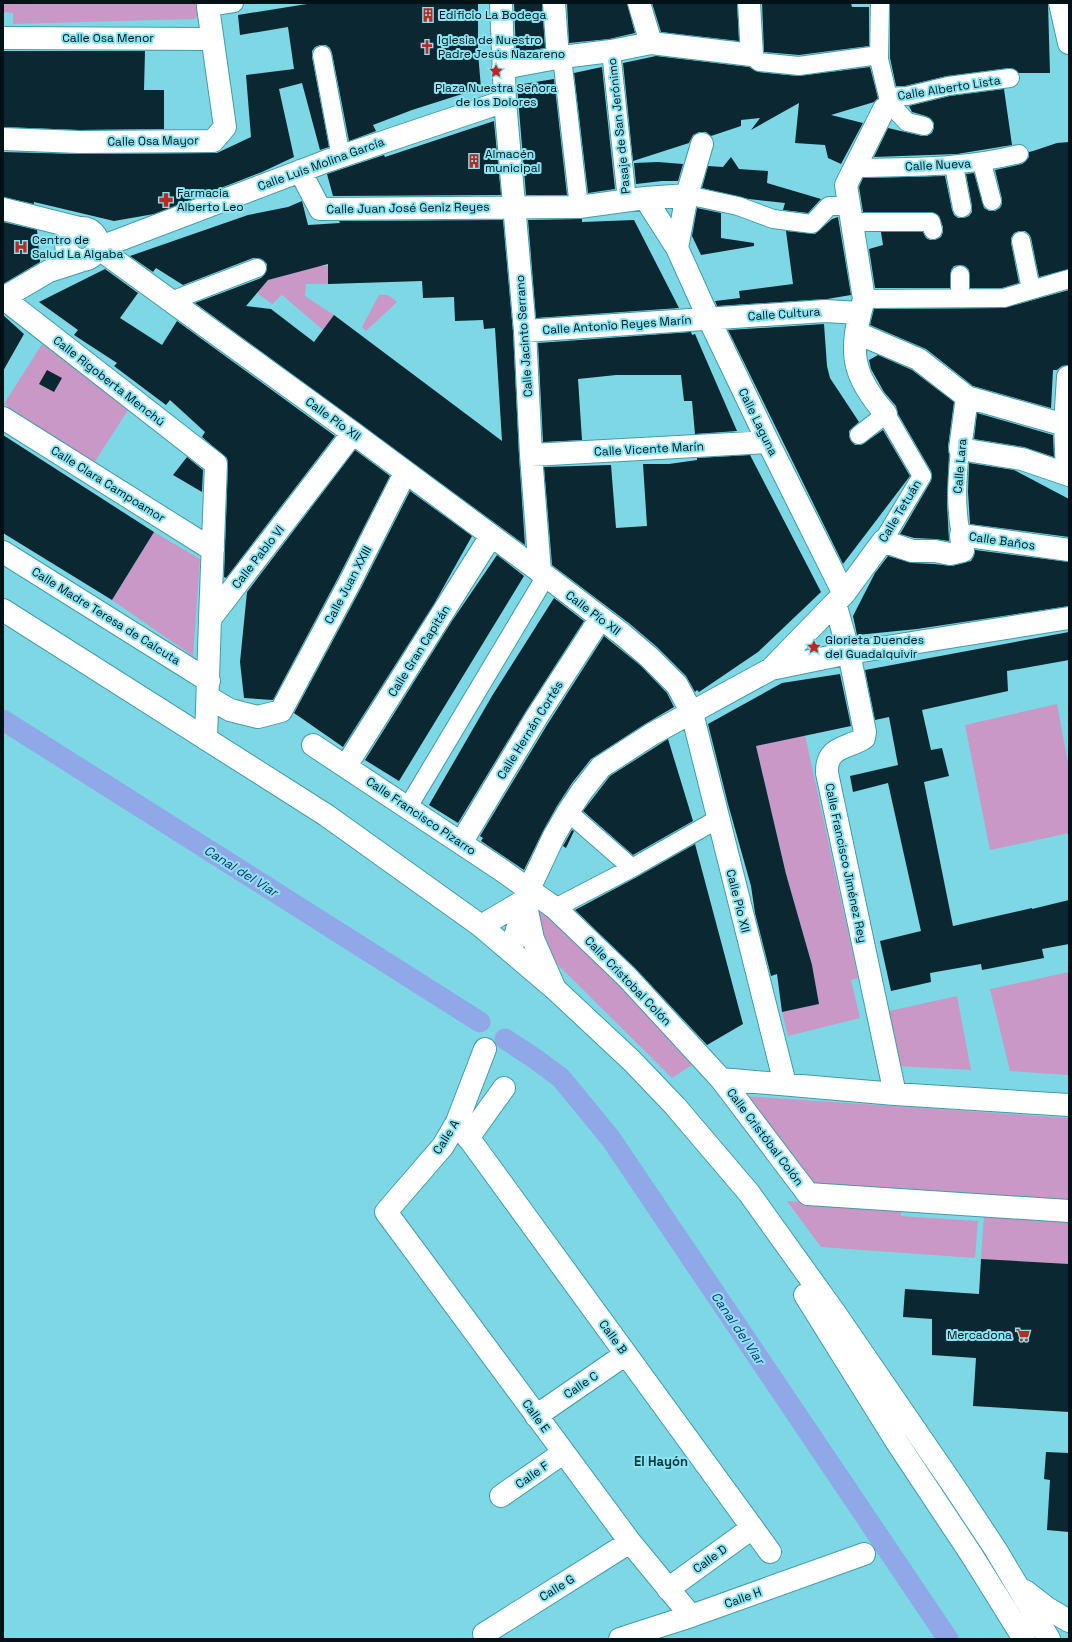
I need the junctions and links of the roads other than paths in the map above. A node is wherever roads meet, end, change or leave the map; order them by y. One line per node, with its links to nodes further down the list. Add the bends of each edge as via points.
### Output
1 (234, 3): 8 (street)
2 (501, 3): 18 (street, Calle Jacinto Serrano)
3 (554, 3): 17 (street)
4 (639, 3): 11 (street)
5 (749, 3): 15 (street)
6 (880, 3): 16 (street)
7 (1060, 3): 12 (street)
8 (208, 8): 10 (street, Calle Osa Mayor)
9 (3, 38): 10 (street, Calle Osa Menor)
10 (212, 39): 23 (street, Calle Osa Mayor, via 225,127 213,141 79,142)
11 (651, 43): 13 (street); 15 (street)
12 (1069, 43)
13 (611, 52): 17 (street); 32 (street, Pasaje de San Jerónimo)
14 (322, 55): 26 (street)
15 (752, 55): 16 (street, via 759,62 799,66)
16 (879, 55): 21 (street)
17 (560, 57): 18 (street); 35 (street)
18 (503, 68): 20 (street, Calle Jacinto Serrano)
19 (1010, 78): 21 (street, Calle Alberto Lista, via 948,86)
20 (505, 101): 26 (street, Calle Luis Molina García); 34 (street, Calle Jacinto Serrano)
21 (886, 103): 22 (street, via 907,122); 29 (street, Calle Tetuán)
22 (924, 126)
23 (3, 139)
24 (702, 144): 31 (street)
25 (1019, 154): 27 (street, Calle Nueva)
26 (342, 156): 30 (street, Calle Luis Molina García)
27 (982, 162): 28 (street, Calle Nueva); 33 (street)
28 (954, 166): 29 (street, Calle Nueva); 36 (street)
29 (855, 168): 38 (street, Calle Tetuán, via 846,185)
30 (300, 171): 34 (street, Calle Juan José Geniz Reyes, via 320,209); 41 (street, Calle Luis Molina García)
31 (687, 195): 32 (street); 38 (street, via 738,206 773,219 812,224 829,206); 42 (street)
32 (636, 199): 35 (street); 42 (street, Calle Laguna)
33 (992, 201)
34 (514, 206): 35 (street); 52 (street, Calle Jacinto Serrano)
35 (579, 207)
36 (962, 208)
37 (3, 209): 41 (street, via 44,219)
38 (851, 214): 39 (street, via 931,222); 50 (street, Calle Tetuán)
39 (934, 230)
40 (1021, 241): 46 (street)
41 (85, 242): 47 (street, via 49,271); 49 (street, Calle Pío XII)
42 (677, 248): 51 (street, Calle Laguna)
43 (257, 268): 49 (street)
44 (960, 275): 48 (street)
45 (1069, 279): 46 (street)
46 (1031, 289): 48 (street, via 1004,298)
47 (3, 298): 68 (street, Calle Rigoberta Menchú, via 216,464)
48 (960, 298): 50 (street)
49 (171, 301): 58 (street, Calle Pío XII)
50 (860, 315): 51 (street, Calle Cultura, via 825,311); 54 (street); 56 (street, Calle Tetuán, via 855,352 857,372 865,389)
51 (709, 319): 52 (street, Calle Antonio Reyes Marín); 60 (street, Calle Laguna)
52 (525, 331): 62 (street, Calle Jacinto Serrano)
53 (1068, 377): 55 (street)
54 (967, 397): 55 (street); 61 (street, Calle Lara)
55 (1067, 412): 64 (street)
56 (886, 414): 59 (street); 67 (street, Calle Tetuán, via 922,476)
57 (3, 418): 68 (street, Calle Clara Campoamor)
58 (353, 433): 63 (street, Calle Pío XII); 75 (street, Calle Pablo VI)
59 (859, 435)
60 (768, 442): 62 (street, Calle Vicente Marín); 72 (street, Calle Laguna)
61 (960, 449): 64 (street, via 1022,459); 65 (street, Calle Lara, via 956,490)
62 (531, 455): 71 (street, Calle Jacinto Serrano)
63 (405, 473): 66 (street, Calle Pío XII); 79 (street, Calle Juan XXIII, via 281,711 258,717 230,710)
64 (1068, 474)
65 (961, 535): 67 (street, Calle Baños, via 963,551 950,554 912,551); 69 (street, Calle Baños)
66 (491, 536): 71 (street, Calle Pío XII); 83 (street, Calle Gran Capitán)
67 (883, 540): 72 (street, Calle Tetuán)
68 (213, 550): 75 (street)
69 (1069, 550)
70 (3, 552): 79 (street, Calle Madre Teresa de Calcuta)
71 (543, 574): 76 (street, Calle Pío XII); 84 (street)
72 (839, 599): 77 (street, Calle Laguna); 78 (street, Calle Tetuán)
73 (3, 610): 81 (street)
74 (1069, 618): 77 (street)
75 (210, 619): 79 (street)
76 (600, 619): 80 (street, Calle Pío XII, via 650,657 677,685); 87 (street, Calle Hernán Cortés, via 536,718)
77 (849, 653): 78 (street); 99 (street, Calle Francisco Jiménez Rey, via 865,732 864,738 832,754 828,760 827,773)
78 (772, 669): 80 (street)
79 (209, 689): 81 (street)
80 (692, 712): 85 (street, via 601,767); 86 (street, Calle Pío XII)
81 (206, 739): 91 (street, via 326,815)
82 (313, 745): 83 (street, Calle Francisco Pizarro)
83 (346, 766): 84 (street, Calle Francisco Pizarro)
84 (408, 807): 87 (street, Calle Francisco Pizarro)
85 (568, 812): 88 (street); 89 (street)
86 (718, 819): 88 (street); 97 (street, Calle Pío XII)
87 (461, 843): 89 (street, Calle Francisco Pizarro)
88 (632, 868): 90 (street)
89 (527, 894): 90 (street, Calle Cristobal Colón); 91 (street); 92 (street); 93 (street, via 533,939)
90 (555, 908): 96 (street, Calle Cristobal Colón, via 627,977)
91 (481, 926): 92 (street)
92 (511, 950): 93 (street)
93 (555, 989): 95 (street)
94 (485, 1049): 101 (street, Calle A)
95 (632, 1061): 112 (street, via 739,1199 792,1275 896,1441); 113 (street, via 675,1106 749,1193 950,1481)
96 (721, 1079): 97 (street); 102 (street, Calle Cristóbal Colón, via 808,1194)
97 (785, 1084): 99 (street)
98 (504, 1088): 101 (street, Calle A)
99 (895, 1094): 100 (street)
100 (1069, 1105)
101 (462, 1130): 103 (street, Calle A, via 442,1146); 104 (street, Calle B)
102 (1069, 1211)
103 (386, 1212): 105 (street, Calle E)
104 (626, 1354): 105 (street, Calle C); 108 (street, Calle B)
105 (536, 1416): 106 (street, Calle E)
106 (563, 1453): 107 (street, Calle F); 109 (street, Calle E)
107 (501, 1496)
108 (752, 1528): 110 (street, Calle B); 114 (street, Calle D)
109 (630, 1542): 114 (street, Calle E); 117 (street, Calle G)
110 (770, 1552)
111 (864, 1554): 115 (street, Calle H)
112 (972, 1554): 119 (street); 120 (street, via 1003,1583)
113 (1016, 1584): 116 (street); 121 (street)
114 (668, 1589): 115 (street, Calle E)
115 (691, 1616): 118 (street, Calle H)
116 (1069, 1621)
117 (484, 1634)
118 (620, 1639)
119 (1024, 1639)
120 (1037, 1639)
121 (1049, 1639)

